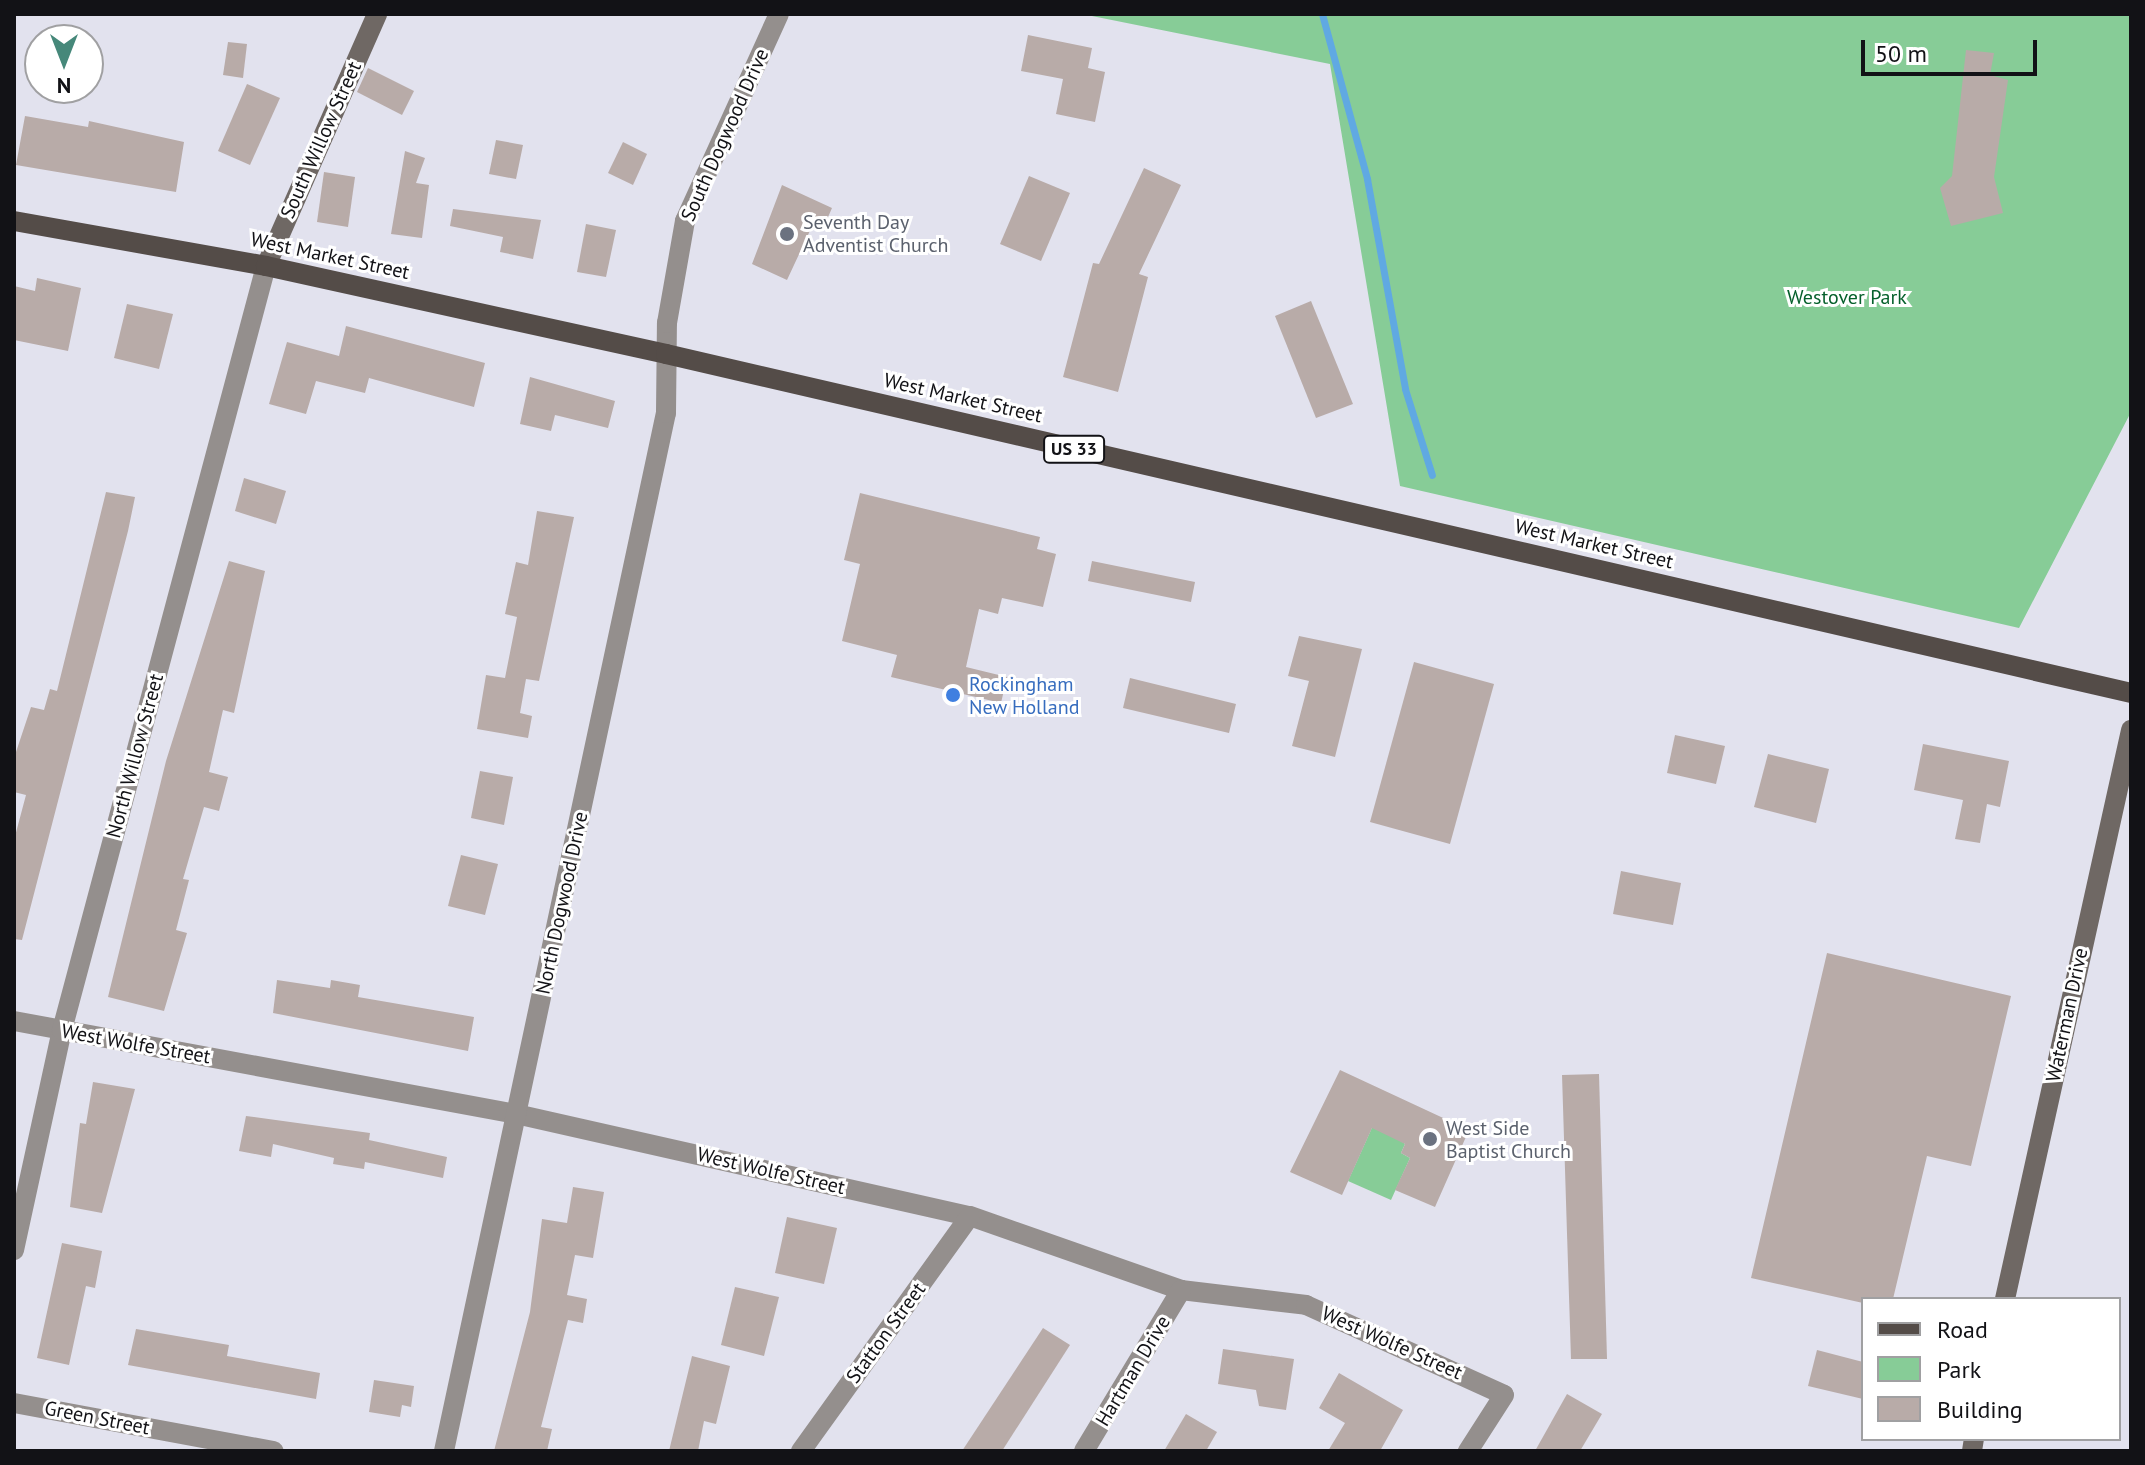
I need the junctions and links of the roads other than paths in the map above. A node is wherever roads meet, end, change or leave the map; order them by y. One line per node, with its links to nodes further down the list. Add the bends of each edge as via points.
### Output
1 (377, 14): 4 (street, South Willow Street)
2 (779, 14): 5 (street, South Dogwood Drive, via 685,221)
3 (14, 221): 4 (main road, West Market Street / US 33)
4 (266, 266): 5 (main road, West Market Street / US 33); 9 (street, North Willow Street)
5 (666, 354): 6 (main road, West Market Street / US 33); 10 (street, North Dogwood Drive, via 666,413)
6 (2131, 693)
7 (2131, 730): 14 (street, Waterman Drive)
8 (14, 1021): 9 (street, West Wolfe Street)
9 (62, 1030): 10 (street, West Wolfe Street); 12 (street, North Willow Street)
10 (516, 1114): 11 (street, West Wolfe Street); 17 (street, North Dogwood Drive)
11 (970, 1216): 13 (street, West Wolfe Street); 18 (street, Statton Street)
12 (14, 1250)
13 (1181, 1290): 19 (street, Hartman Drive); 20 (street, West Wolfe Street, via 1306,1305 1504,1395)
14 (2005, 1297)
15 (14, 1403): 16 (street, Green Street)
16 (274, 1451)
17 (444, 1451)
18 (801, 1451)
19 (1084, 1451)
20 (1468, 1451)

